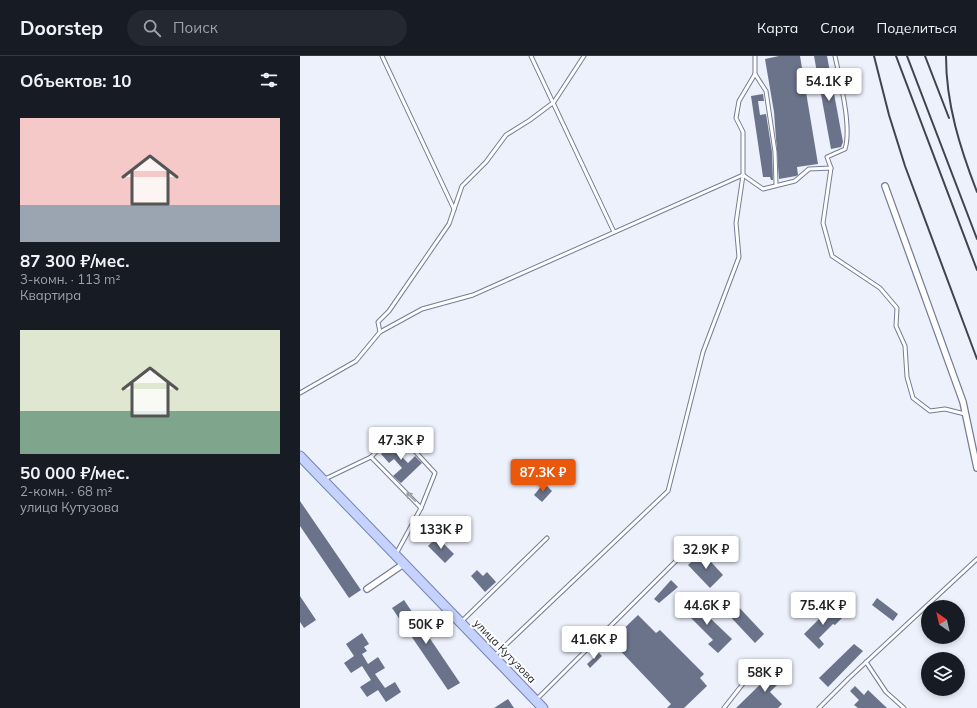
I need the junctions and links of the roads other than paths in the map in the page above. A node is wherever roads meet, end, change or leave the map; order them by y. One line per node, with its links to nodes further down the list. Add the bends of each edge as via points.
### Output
1 (382, 56): 12 (lane)
2 (531, 56): 7 (lane)
3 (584, 56): 7 (lane)
4 (755, 56): 6 (lane)
5 (835, 56): 8 (lane, via 848,139 845,149 827,157)
6 (755, 74): 9 (lane, via 739,101 736,118 743,132); 10 (lane, via 766,90)
7 (554, 102): 12 (lane, via 506,135 486,162 462,186); 13 (lane)
8 (831, 168): 10 (lane, via 808,170 795,181); 16 (lane, via 823,223 832,256 880,288 897,308 896,326 905,346 907,377 913,398 930,411 945,409)
9 (743, 175): 10 (lane, via 763,189); 13 (lane); 29 (lane, via 736,223 739,257 703,352 668,491)
10 (776, 184)
11 (886, 186): 16 (street)
12 (454, 208): 14 (lane, via 449,224 389,311 378,322)
13 (614, 232): 14 (lane, via 473,296 422,309)
14 (380, 332): 15 (lane, via 356,361)
15 (300, 393)
16 (966, 414): 19 (street)
17 (300, 456): 20 (main road, улица Кутузова)
18 (371, 457): 20 (lane); 21 (lane, one-way to 18); 21 (lane, via 394,434 400,435 435,473)
19 (977, 468)
20 (324, 479): 24 (main road, улица Кутузова)
21 (421, 508): 24 (lane)
22 (547, 538): 28 (lane)
23 (696, 541): 32 (lane)
24 (396, 554): 26 (main road, улица Кутузова)
25 (977, 559): 31 (lane)
26 (405, 563): 27 (street); 28 (main road, улица Кутузова)
27 (367, 590)
28 (461, 622): 29 (main road, улица Кутузова)
29 (494, 656): 32 (main road, улица Кутузова)
30 (760, 662): 34 (lane)
31 (866, 662): 35 (lane); 36 (lane, via 886,692)
32 (536, 700): 33 (main road, улица Кутузова)
33 (543, 708)
34 (724, 708)
35 (819, 708)
36 (904, 708)

